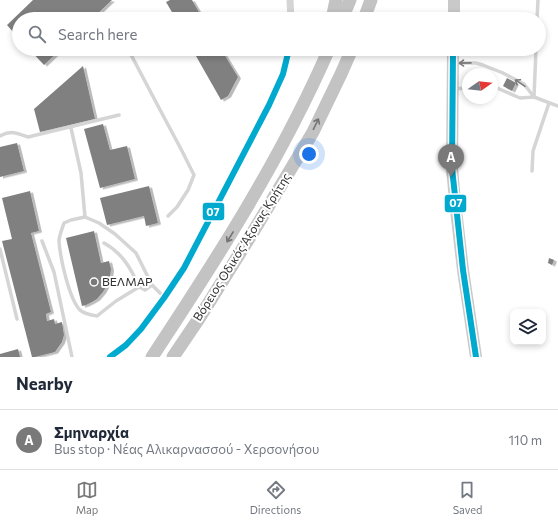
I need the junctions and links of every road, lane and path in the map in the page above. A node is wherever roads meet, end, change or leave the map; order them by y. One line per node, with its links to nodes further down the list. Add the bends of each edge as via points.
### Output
1 (290, 0): 7 (street)
2 (336, 0): 8 (highway)
3 (350, 0): 9 (highway)
4 (371, 0): 10 (highway)
5 (454, 0): 11 (main road)
6 (538, 0): 12 (lane)
7 (291, 12)
8 (333, 12)
9 (345, 12)
10 (367, 12)
11 (454, 12)
12 (537, 12)
13 (132, 56): 32 (lane, via 194,175 188,190)
14 (288, 56): 39 (street, via 269,106 184,268)
15 (319, 56): 31 (highway)
16 (326, 56): 31 (highway, Βόρειος Οδικός Άξονας Κρήτης, via 281,149)
17 (349, 56): 44 (highway, Βόρειος Οδικός Άξονας Κρήτης, one-way to 17, via 313,132)
18 (453, 56): 20 (main road)
19 (536, 56): 24 (lane)
20 (453, 63): 23 (main road); 24 (lane, one-way to 20, via 524,84 503,73 476,63)
21 (462, 88): 23 (lane)
22 (498, 88): 24 (lane, via 520,98)
23 (453, 89): 45 (main road, via 452,168)
24 (534, 97): 25 (lane)
25 (549, 103): 26 (lane); 30 (lane, via 533,152)
26 (558, 106)
27 (119, 115): 28 (lane)
28 (71, 128): 29 (lane, via 28,137 15,132); 33 (lane, via 82,174)
29 (0, 136)
30 (532, 171)
31 (250, 204): 43 (highway, Βόρειος Οδικός Άξονας Κρήτης, one-way to 43)
32 (168, 216)
33 (85, 217): 37 (lane, via 115,234 136,253); 38 (lane, via 64,224 59,240 67,283 79,309 97,316)
34 (42, 241): 41 (lane, via 54,272)
35 (104, 243): 38 (lane, via 119,254 133,273)
36 (0, 249): 40 (lane)
37 (152, 286): 38 (lane, via 145,290); 39 (lane)
38 (139, 287)
39 (164, 298): 42 (street, via 141,329)
40 (17, 320)
41 (72, 357)
42 (110, 357)
43 (152, 357)
44 (173, 357)
45 (476, 357)

